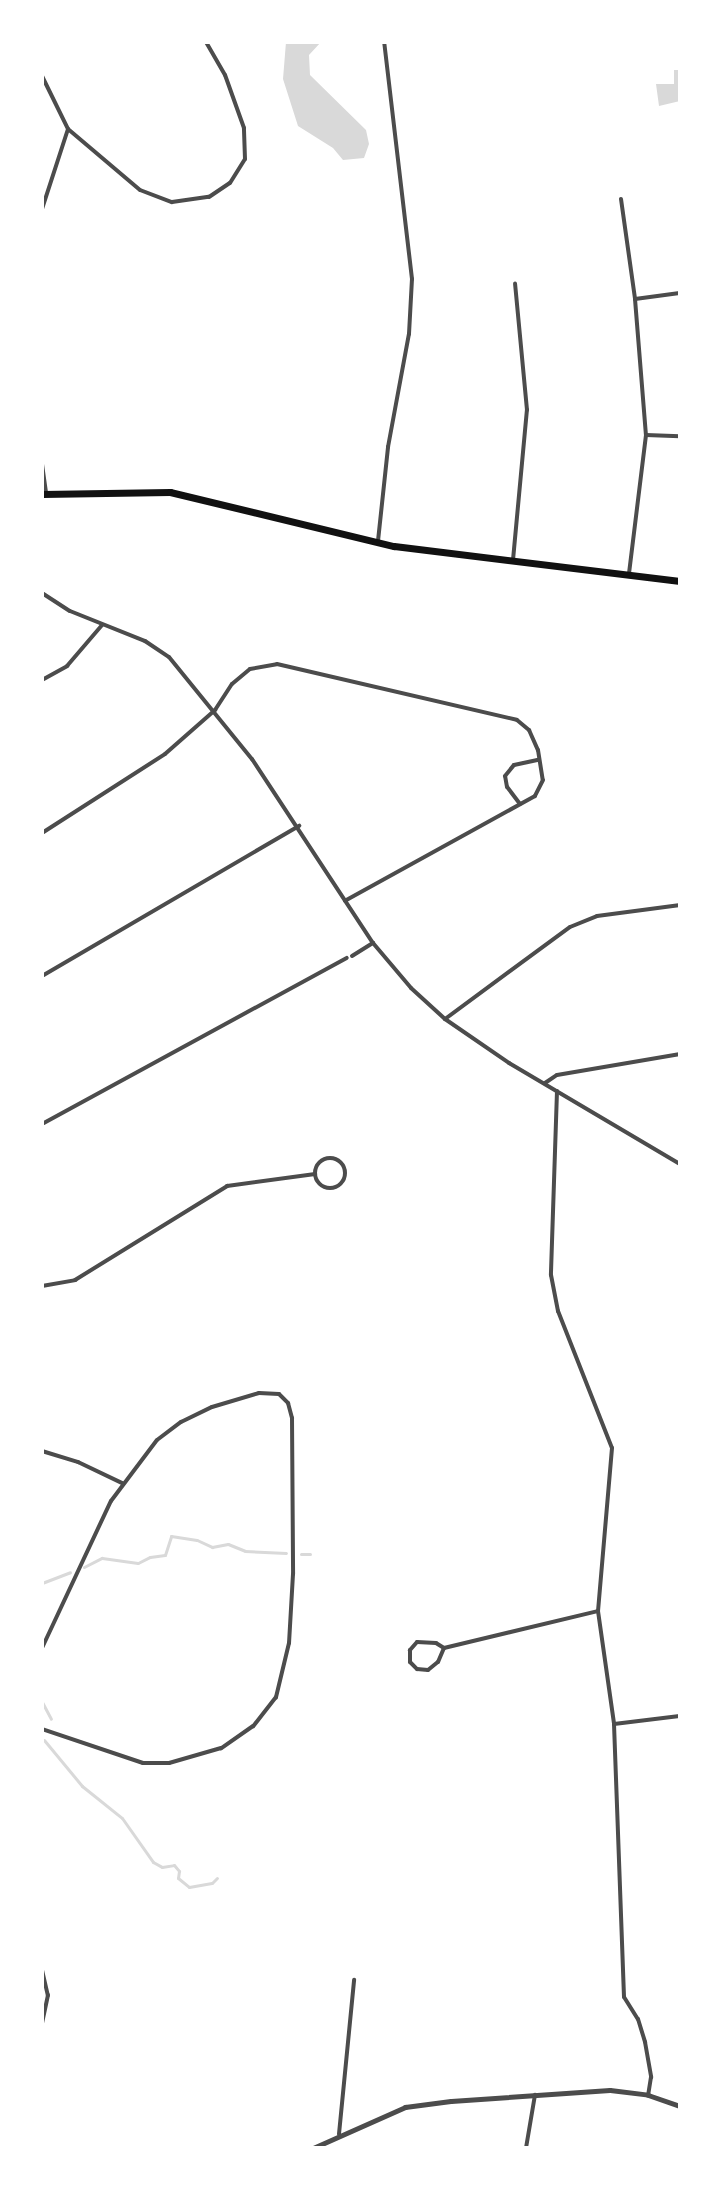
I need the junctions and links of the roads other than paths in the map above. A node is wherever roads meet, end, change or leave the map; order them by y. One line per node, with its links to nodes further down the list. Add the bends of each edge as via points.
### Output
1 (206, 42): 4 (street, via 225,75 244,128 245,159 230,183 209,197 172,202 140,190)
2 (384, 42): 14 (street, via 412,279 409,334 388,447)
3 (42, 76): 4 (street)
4 (68, 129): 6 (street)
5 (621, 199): 9 (street)
6 (42, 209)
7 (515, 284): 15 (street, via 527,410)
8 (680, 293): 9 (street)
9 (635, 299): 10 (street)
10 (646, 435): 11 (street); 16 (street)
11 (680, 436)
12 (42, 464): 13 (street)
13 (44, 494): 14 (main road, via 170,492)
14 (378, 543): 15 (main road)
15 (513, 562): 16 (main road)
16 (629, 576): 17 (main road)
17 (680, 581)
18 (42, 593): 19 (street)
19 (102, 625): 20 (street, via 67,666); 21 (street, via 145,641 169,657)
20 (42, 680)
21 (215, 710): 22 (street, via 250,669 277,664 518,720 535,740); 24 (street); 25 (street, via 165,754)
22 (538, 760): 23 (street, via 541,788); 23 (street, via 514,765 505,776)
23 (520, 804): 26 (street)
24 (299, 826): 26 (street); 29 (street)
25 (42, 833)
26 (345, 901): 28 (street)
27 (680, 905): 30 (street, via 597,916 570,927)
28 (373, 943): 30 (street); 34 (street)
29 (42, 976)
30 (445, 1019): 32 (street)
31 (680, 1054): 32 (street, via 557,1075)
32 (545, 1083): 33 (street)
33 (557, 1091): 35 (street); 40 (street, via 551,1275 558,1311 612,1448)
34 (42, 1124)
35 (680, 1164)
36 (315, 1174): 36 (street, via 319,1163 330,1158 341,1163 345,1174 339,1186 329,1189); 37 (street, via 227,1186 75,1280)
37 (42, 1286)
38 (42, 1451): 39 (street)
39 (122, 1483): 41 (street); 45 (street, via 157,1440 212,1407 270,1391 288,1403 293,1574 289,1643 276,1697 253,1726 221,1748 169,1763 143,1763)
40 (598, 1611): 42 (street); 44 (street)
41 (42, 1648)
42 (444, 1648): 42 (street, via 432,1669 417,1669 410,1662 417,1642)
43 (680, 1716): 44 (street)
44 (614, 1724): 50 (street, via 624,1997 645,2042 651,2077)
45 (42, 1729)
46 (42, 1970): 48 (street, via 48,1995)
47 (354, 1980): 52 (street)
48 (42, 2024)
49 (535, 2094): 50 (street, via 610,2090); 52 (street, via 405,2107); 54 (street)
50 (648, 2095): 51 (street)
51 (680, 2106)
52 (339, 2134): 53 (street)
53 (313, 2148)
54 (526, 2148)

